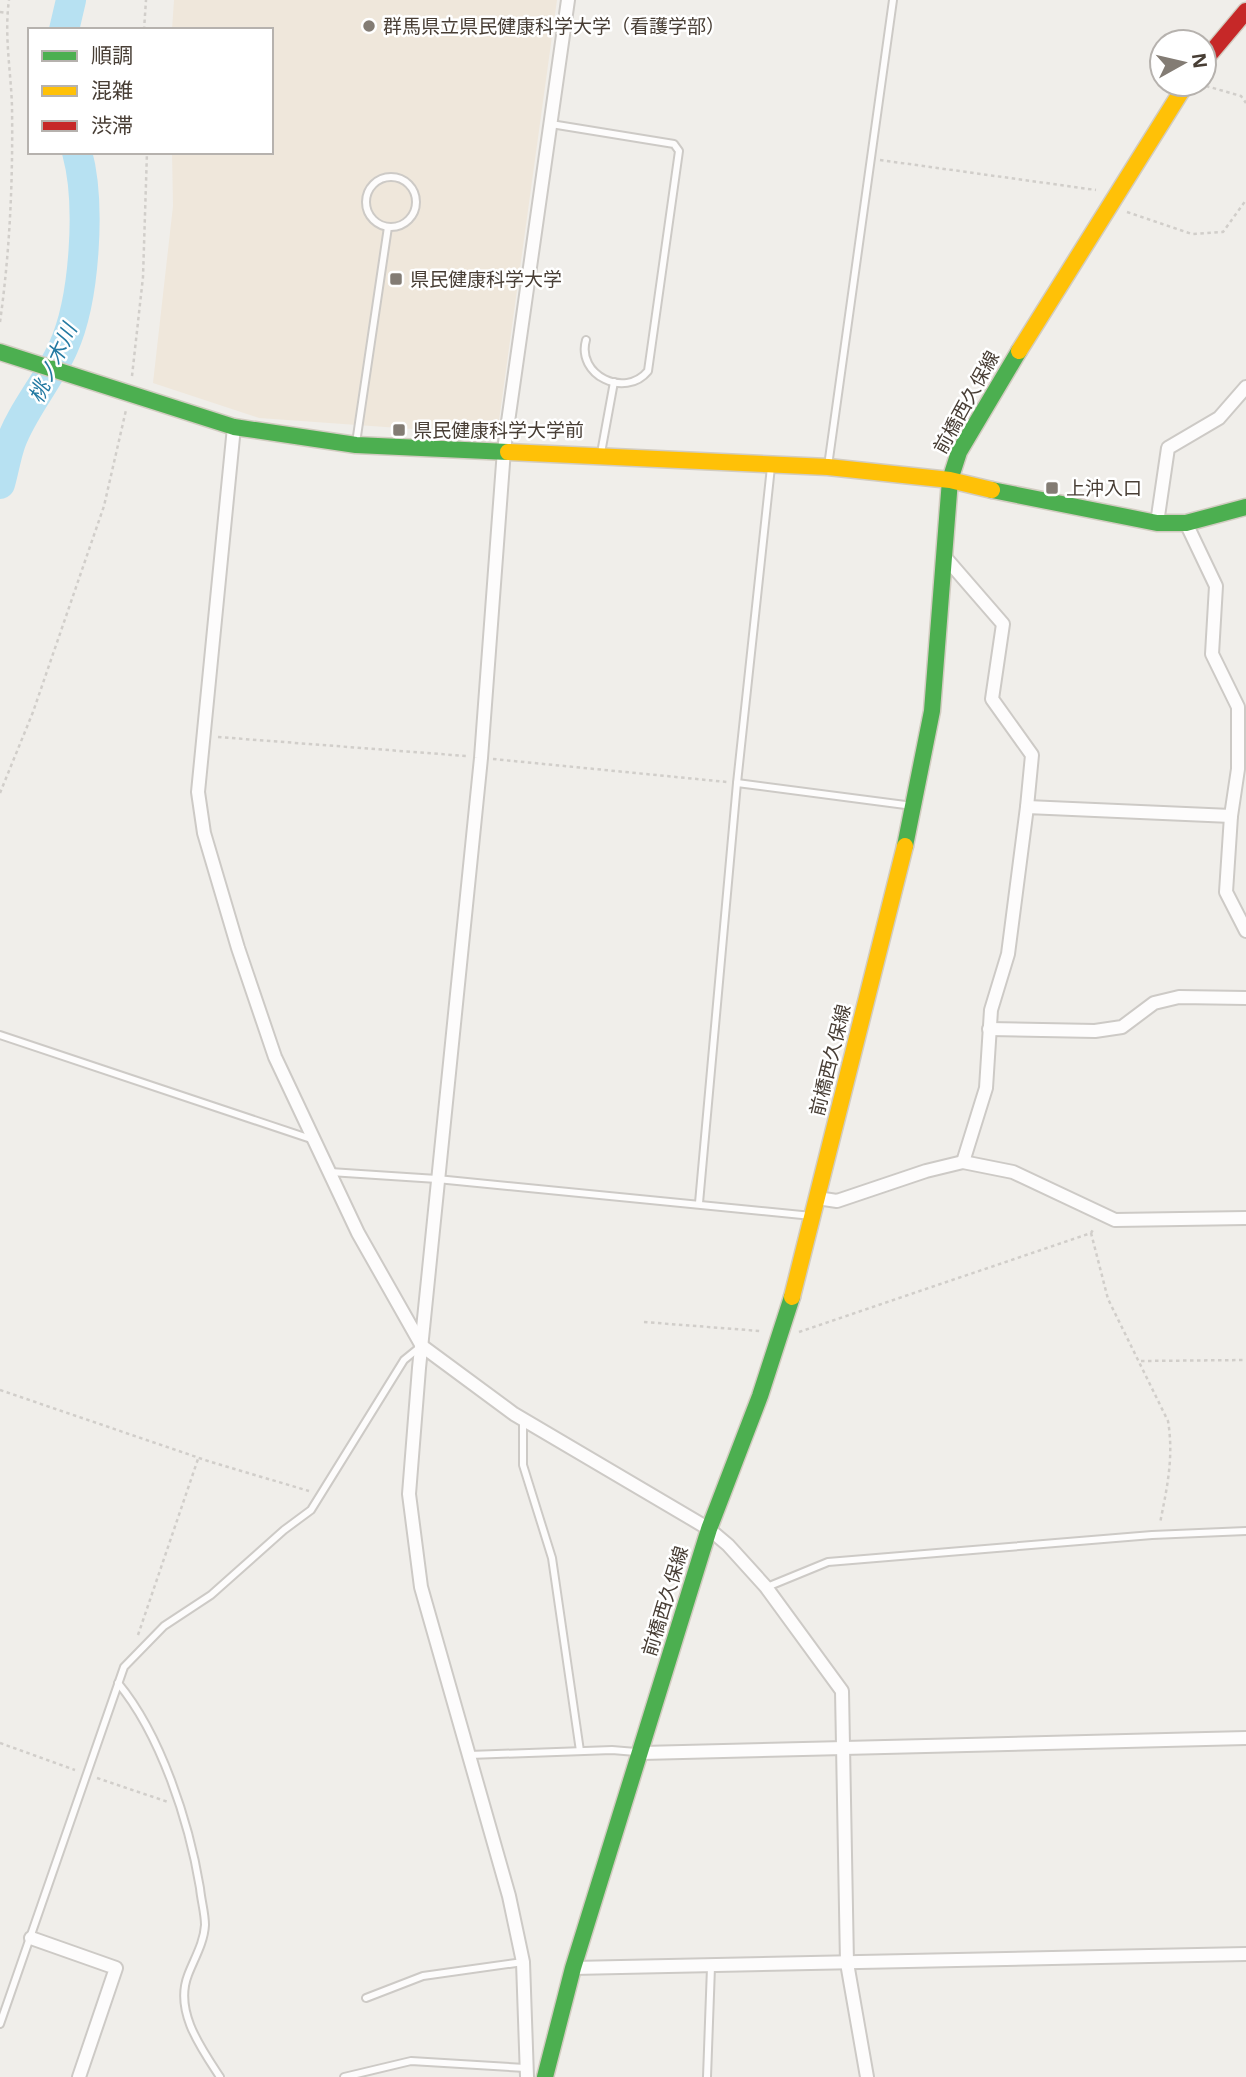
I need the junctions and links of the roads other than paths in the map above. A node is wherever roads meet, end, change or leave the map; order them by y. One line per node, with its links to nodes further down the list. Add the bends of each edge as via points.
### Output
1 (568, 0): 6 (street)
2 (893, 0): 17 (lane)
3 (1246, 11): 4 (main road)
4 (1218, 44)
5 (1177, 98): 18 (main road, 前橋西久保線, via 982,410)
6 (551, 124): 10 (lane, via 674,144 679,151 650,367 634,381); 14 (street)
7 (388, 227): 7 (lane, via 373,220 365,197 380,178 396,177 411,186 416,202 410,218); 13 (lane)
8 (586, 340): 10 (lane, via 583,355 589,368)
9 (0, 352): 12 (main road)
10 (614, 382): 15 (lane)
11 (1246, 387): 20 (street, via 1219,418 1168,448)
12 (234, 427): 13 (main road); 32 (street, via 198,792 204,833 238,948 275,1057)
13 (356, 445): 14 (main road)
14 (504, 450): 15 (main road); 35 (street, via 481,758)
15 (601, 455): 16 (main road)
16 (771, 463): 17 (main road); 24 (lane)
17 (828, 467): 18 (main road)
18 (950, 480): 20 (main road); 22 (main road, 前橋西久保線)
19 (1246, 507): 21 (main road)
20 (1157, 523): 21 (main road)
21 (1186, 523): 23 (street, via 1216,586 1212,653 1238,707)
22 (944, 556): 25 (main road, 前橋西久保線, via 932,711); 26 (street, via 1003,624 992,699 1032,755)
23 (1242, 769): 27 (street)
24 (737, 783): 25 (lane); 37 (lane)
25 (915, 807): 36 (main road, 前橋西久保線)
26 (1027, 807): 27 (street); 30 (street, via 1008,954 990,1010)
27 (1231, 816): 28 (street, via 1226,892)
28 (1246, 931)
29 (1246, 998): 30 (street, via 1179,997 1154,1003 1122,1027 1095,1031)
30 (989, 1029): 33 (street, via 986,1088)
31 (0, 1035): 32 (lane)
32 (315, 1140): 34 (street)
33 (963, 1162): 36 (street, via 837,1201); 39 (street, via 1013,1172 1115,1220)
34 (330, 1172): 35 (lane); 40 (street, via 358,1233)
35 (437, 1179): 37 (lane); 40 (street)
36 (817, 1198): 38 (main road, 前橋西久保線)
37 (699, 1203): 38 (lane)
38 (813, 1216): 42 (main road, 前橋西久保線, via 782,1333)
39 (1246, 1218)
40 (422, 1346): 41 (street); 45 (lane, via 404,1360 311,1510 211,1595 139,1648); 50 (street, via 410,1494 414,1544 421,1587)
41 (523, 1419): 42 (street); 48 (lane, via 523,1465 552,1558)
42 (709, 1529): 44 (street); 49 (main road, 前橋西久保線)
43 (1246, 1531): 44 (lane, via 828,1562)
44 (766, 1587): 47 (street, via 842,1691)
45 (118, 1683): 51 (lane); 61 (lane, via 164,1765 194,1853 205,1924 183,1987 183,2002 202,2050)
46 (1246, 1738): 47 (street)
47 (842, 1746): 49 (street); 54 (street)
48 (580, 1751): 49 (lane); 50 (lane)
49 (642, 1753): 56 (main road, 前橋西久保線)
50 (469, 1755): 53 (street)
51 (31, 1938): 58 (lane); 60 (street, via 116,1968)
52 (1246, 1954): 54 (street)
53 (523, 1962): 57 (lane, via 423,1976); 59 (street)
54 (847, 1964): 55 (street); 65 (street)
55 (711, 1967): 56 (street); 64 (lane)
56 (573, 1968): 63 (main road, 前橋西久保線)
57 (366, 1998)
58 (0, 2024)
59 (526, 2073): 62 (lane, via 411,2061)
60 (79, 2077)
61 (220, 2077)
62 (344, 2077)
63 (545, 2077)
64 (707, 2077)
65 (867, 2077)

